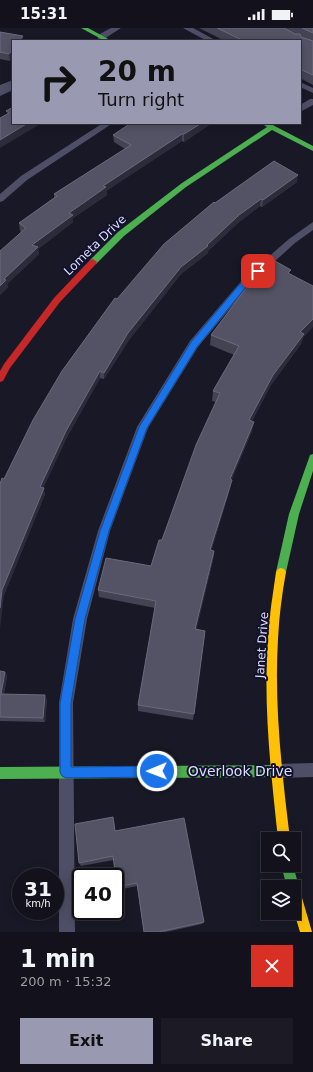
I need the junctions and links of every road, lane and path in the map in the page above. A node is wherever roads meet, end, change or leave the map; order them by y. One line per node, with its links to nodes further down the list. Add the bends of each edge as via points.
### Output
1 (84, 28): 4 (street)
2 (116, 28): 4 (lane)
3 (187, 28): 5 (lane)
4 (101, 40)
5 (211, 40)
6 (12, 84): 8 (street)
7 (301, 85): 9 (lane)
8 (0, 90)
9 (313, 91)
10 (313, 101): 11 (lane)
11 (301, 108)
12 (108, 124): 15 (lane, via 24,178)
13 (272, 124): 14 (street); 17 (street, Lometa Drive, via 184,185 120,234 57,300)
14 (313, 149)
15 (0, 199)
16 (313, 225): 21 (lane, via 247,281 194,344 143,427 104,531 80,619 66,703)
17 (0, 379)
18 (313, 458): 20 (street, Janet Drive, via 292,523 282,565 272,641 271,697)
19 (313, 770): 20 (lane, Overlook Drive)
20 (277, 771): 21 (street, Overlook Drive); 23 (street, Janet Drive)
21 (66, 772): 22 (street, Overlook Drive); 25 (lane)
22 (0, 773)
23 (283, 832)
24 (301, 915): 26 (street)
25 (67, 932)
26 (306, 932)

